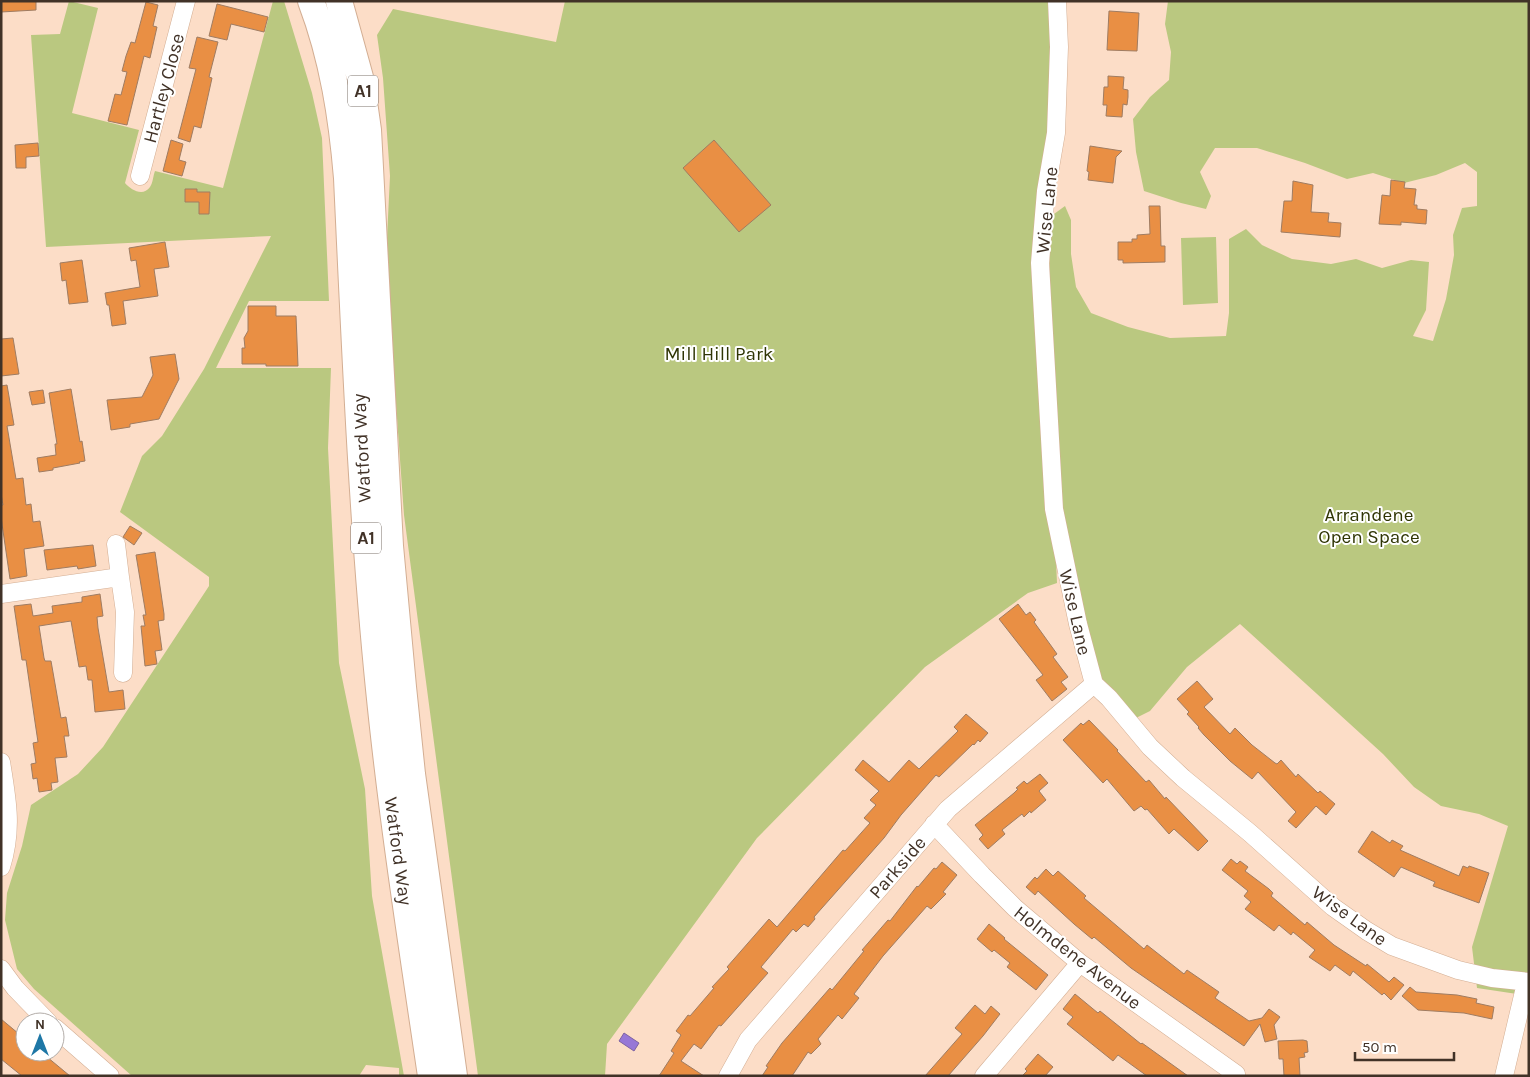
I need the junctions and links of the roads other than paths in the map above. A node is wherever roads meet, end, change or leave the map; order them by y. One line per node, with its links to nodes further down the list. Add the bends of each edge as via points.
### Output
1 (186, 1): 5 (street, Hartley Close)
2 (311, 1): 21 (highway, Watford Way / A1, via 322,31 342,126 366,542 379,689 388,775)
3 (339, 1): 22 (highway, Watford Way / A1, via 361,80 368,130 390,536 402,677 412,774)
4 (1057, 1): 10 (street, Wise Lane, via 1056,133 1046,191 1040,263 1054,509)
5 (140, 176)
6 (116, 544): 7 (street)
7 (120, 578): 8 (street); 9 (street, via 125,612)
8 (1, 594)
9 (123, 672)
10 (1094, 684): 12 (street, Parkside); 16 (street, Wise Lane, via 1150,747 1183,778 1250,832 1333,907 1367,931 1392,946 1450,968)
11 (1, 762): 13 (street, via 9,830)
12 (934, 824): 14 (street, Holmdene Avenue, via 1015,908); 23 (street, Parkside, via 748,1040)
13 (1, 867)
14 (1080, 963): 19 (street, Holmdene Avenue); 24 (street)
15 (1, 969): 17 (street)
16 (1528, 983): 25 (street)
17 (38, 1012)
18 (65, 1037): 20 (street)
19 (1236, 1075)
20 (110, 1076)
21 (431, 1076)
22 (454, 1076)
23 (728, 1076)
24 (984, 1076)
25 (1504, 1076)

